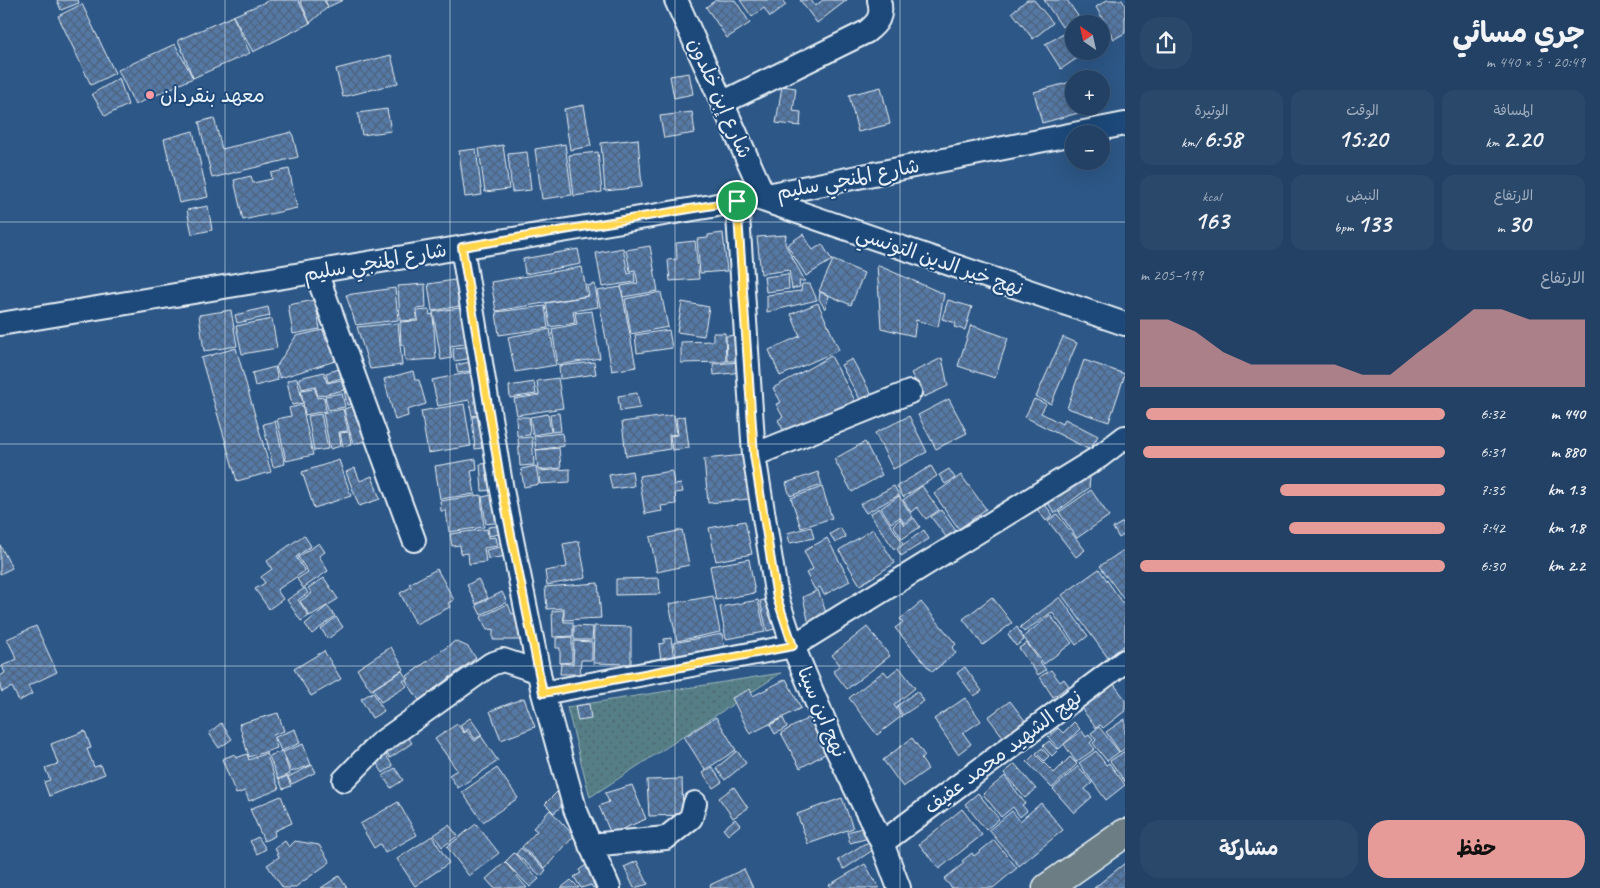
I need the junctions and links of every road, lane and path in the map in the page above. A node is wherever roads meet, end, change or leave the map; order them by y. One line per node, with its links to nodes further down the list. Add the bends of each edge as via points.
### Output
1 (676, 0): 3 (street, شارع إبن خلدون)
2 (878, 0): 3 (street, via 882,13 866,32)
3 (722, 103): 7 (street, شارع إبن خلدون)
4 (1125, 124): 5 (street, شارع المنجي سليم)
5 (1110, 127)
6 (1065, 136): 7 (street, شارع المنجي سليم)
7 (752, 198): 8 (street, شارع المنجي سليم); 11 (street, نهج خير الدين التونسي); 14 (street, نهج ابن سينا)
8 (462, 247): 9 (street, شارع المنجي سليم); 18 (street, via 502,490)
9 (316, 272): 10 (street, شارع المنجي سليم); 15 (street)
10 (0, 324)
11 (1125, 324)
12 (910, 392): 14 (street)
13 (1125, 437): 16 (street, via 1099,457)
14 (754, 455): 16 (street, نهج ابن سينا, via 777,598)
15 (414, 540)
16 (793, 646): 18 (street); 22 (street, نهج ابن سينا, via 834,744)
17 (1125, 661): 22 (street, نهج الشهيد محمد عفيف)
18 (541, 683): 19 (street, via 503,660 491,664 379,744); 23 (street, via 575,809)
19 (344, 780)
20 (695, 803): 23 (street, via 691,818 666,838)
21 (1125, 833): 26 (main road)
22 (882, 843): 25 (street, نهج ابن سينا)
23 (590, 845): 24 (street)
24 (609, 888)
25 (899, 888)
26 (1047, 888)

